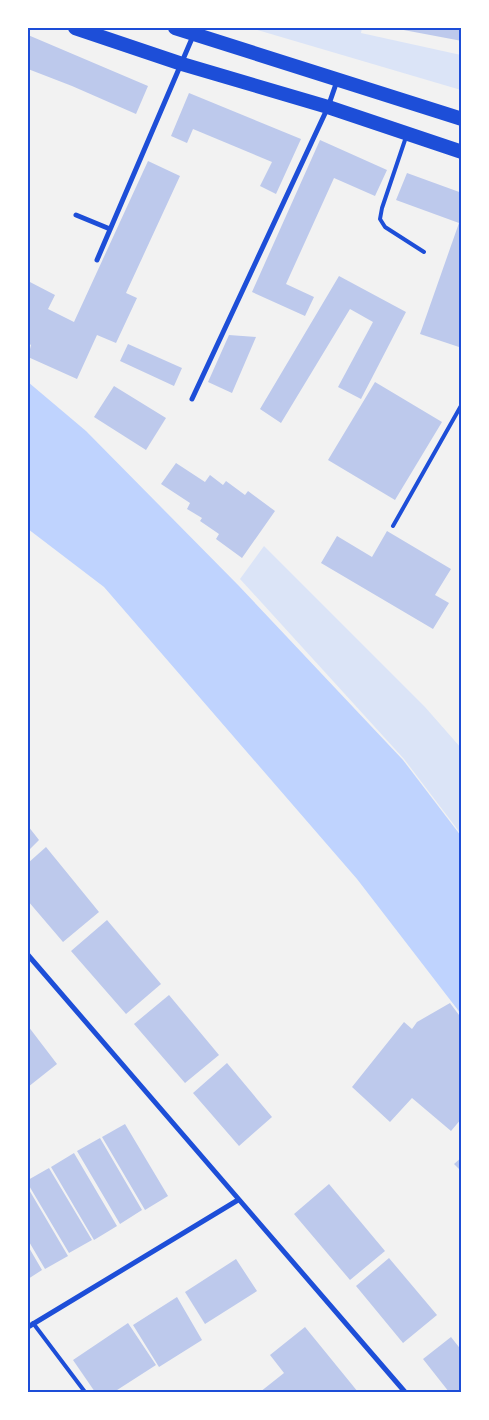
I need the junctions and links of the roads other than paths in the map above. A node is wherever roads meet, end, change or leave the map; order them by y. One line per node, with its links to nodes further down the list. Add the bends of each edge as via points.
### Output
1 (75, 28): 4 (highway)
2 (176, 28): 3 (highway)
3 (194, 33): 4 (street); 5 (highway)
4 (182, 64): 6 (highway); 11 (street)
5 (338, 78): 6 (street); 7 (highway)
6 (328, 107): 8 (highway); 14 (street)
7 (462, 119)
8 (408, 133): 9 (highway); 12 (lane, via 380,219 385,227)
9 (462, 152)
10 (76, 215): 11 (street)
11 (110, 229): 13 (street)
12 (424, 252)
13 (96, 260)
14 (192, 399)
15 (462, 404): 16 (lane)
16 (393, 526)
17 (28, 955): 18 (street)
18 (238, 1200): 19 (street); 21 (street)
19 (30, 1325): 20 (lane)
20 (85, 1392)
21 (405, 1392)

